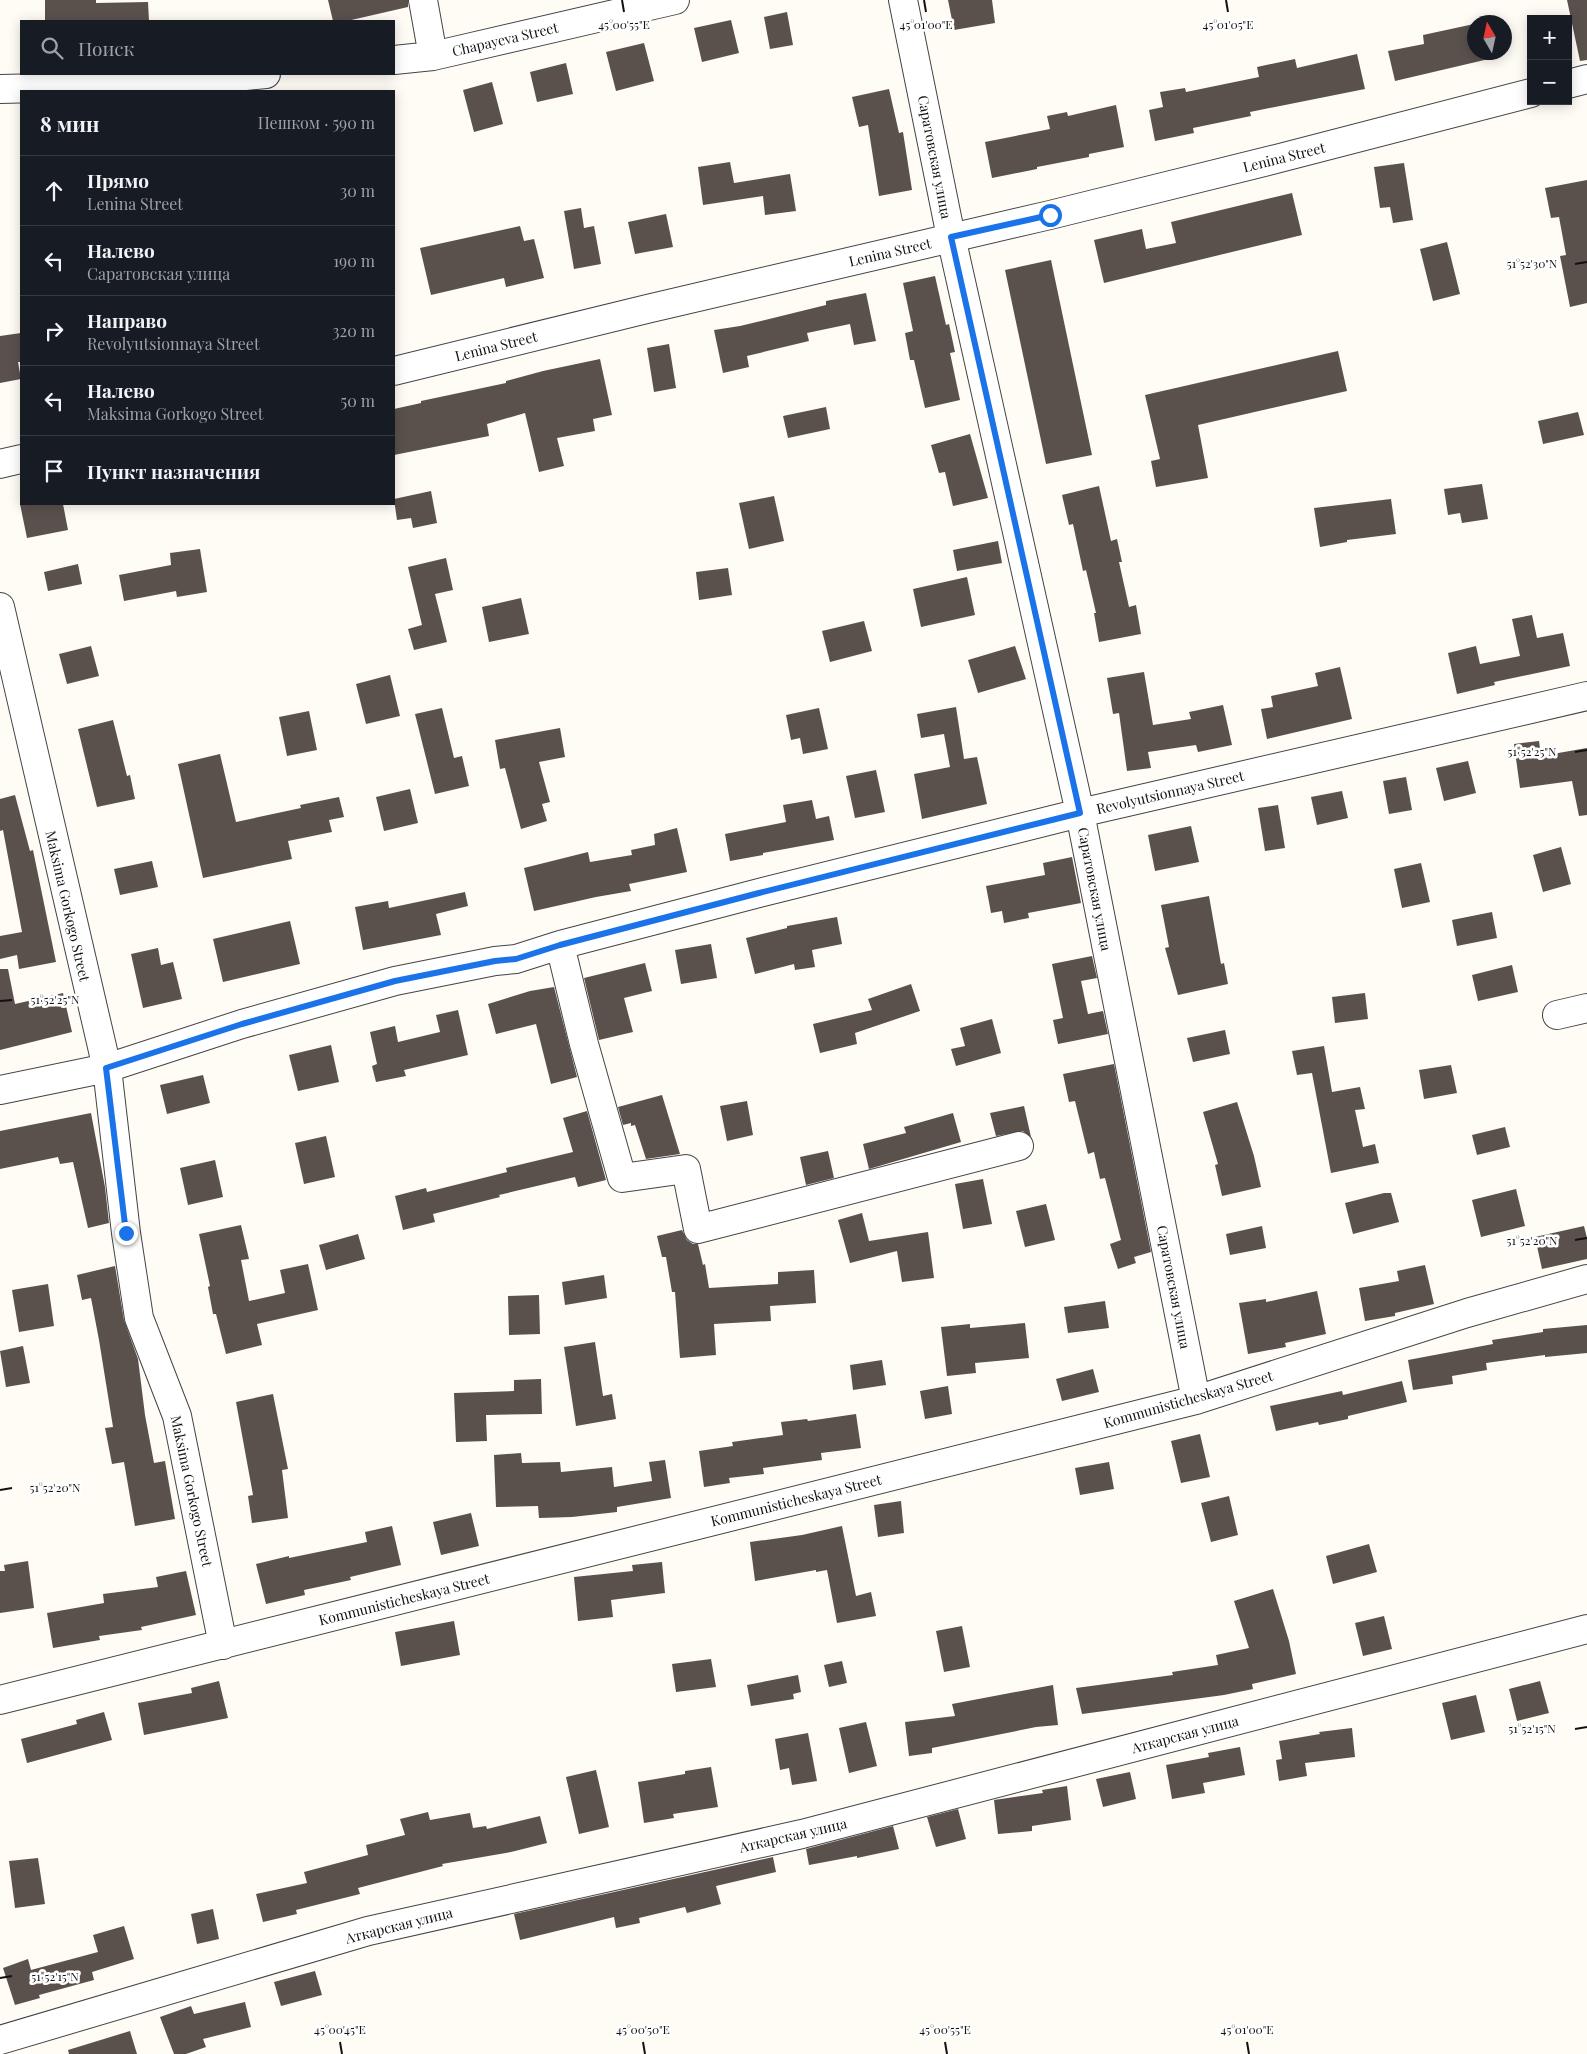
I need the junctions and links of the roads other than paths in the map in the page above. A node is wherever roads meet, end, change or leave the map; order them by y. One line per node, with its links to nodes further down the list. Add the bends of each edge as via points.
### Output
1 (423, 0): 4 (street)
2 (675, 0): 4 (street, Chapayeva Street)
3 (903, 0): 11 (street, Саратовская улица)
4 (433, 56): 5 (street, Chapayeva Street)
5 (395, 60)
6 (256, 75): 9 (street, via 161,85)
7 (1587, 79): 8 (street)
8 (1572, 83)
9 (0, 89)
10 (1527, 94): 11 (street, Lenina Street, via 1276,160)
11 (951, 237): 12 (street, Lenina Street); 17 (street, Саратовская улица)
12 (395, 370)
13 (20, 459): 14 (street)
14 (0, 464)
15 (0, 607): 21 (street, Maksima Gorkogo Street)
16 (1587, 696): 17 (street, Revolyutsionnaya Street)
17 (1080, 813): 18 (street, Revolyutsionnaya Street); 25 (street, Саратовская улица)
18 (560, 945): 21 (street, Revolyutsionnaya Street, via 516,959 395,981 242,1024); 23 (street, via 622,1178 686,1169 698,1229)
19 (1587, 1008): 20 (street)
20 (1557, 1015)
21 (106, 1068): 22 (street, Revolyutsionnaya Street); 27 (street, Maksima Gorkogo Street, via 139,1318 177,1416)
22 (0, 1090)
23 (1019, 1146)
24 (1587, 1280): 25 (street, Kommunisticheskaya Street, via 1467,1313)
25 (1196, 1400): 27 (street, Kommunisticheskaya Street)
26 (1587, 1629): 29 (street, Аткарская улица, via 802,1834 368,1931)
27 (224, 1645): 28 (street, Kommunisticheskaya Street)
28 (0, 1700)
29 (0, 2040)

